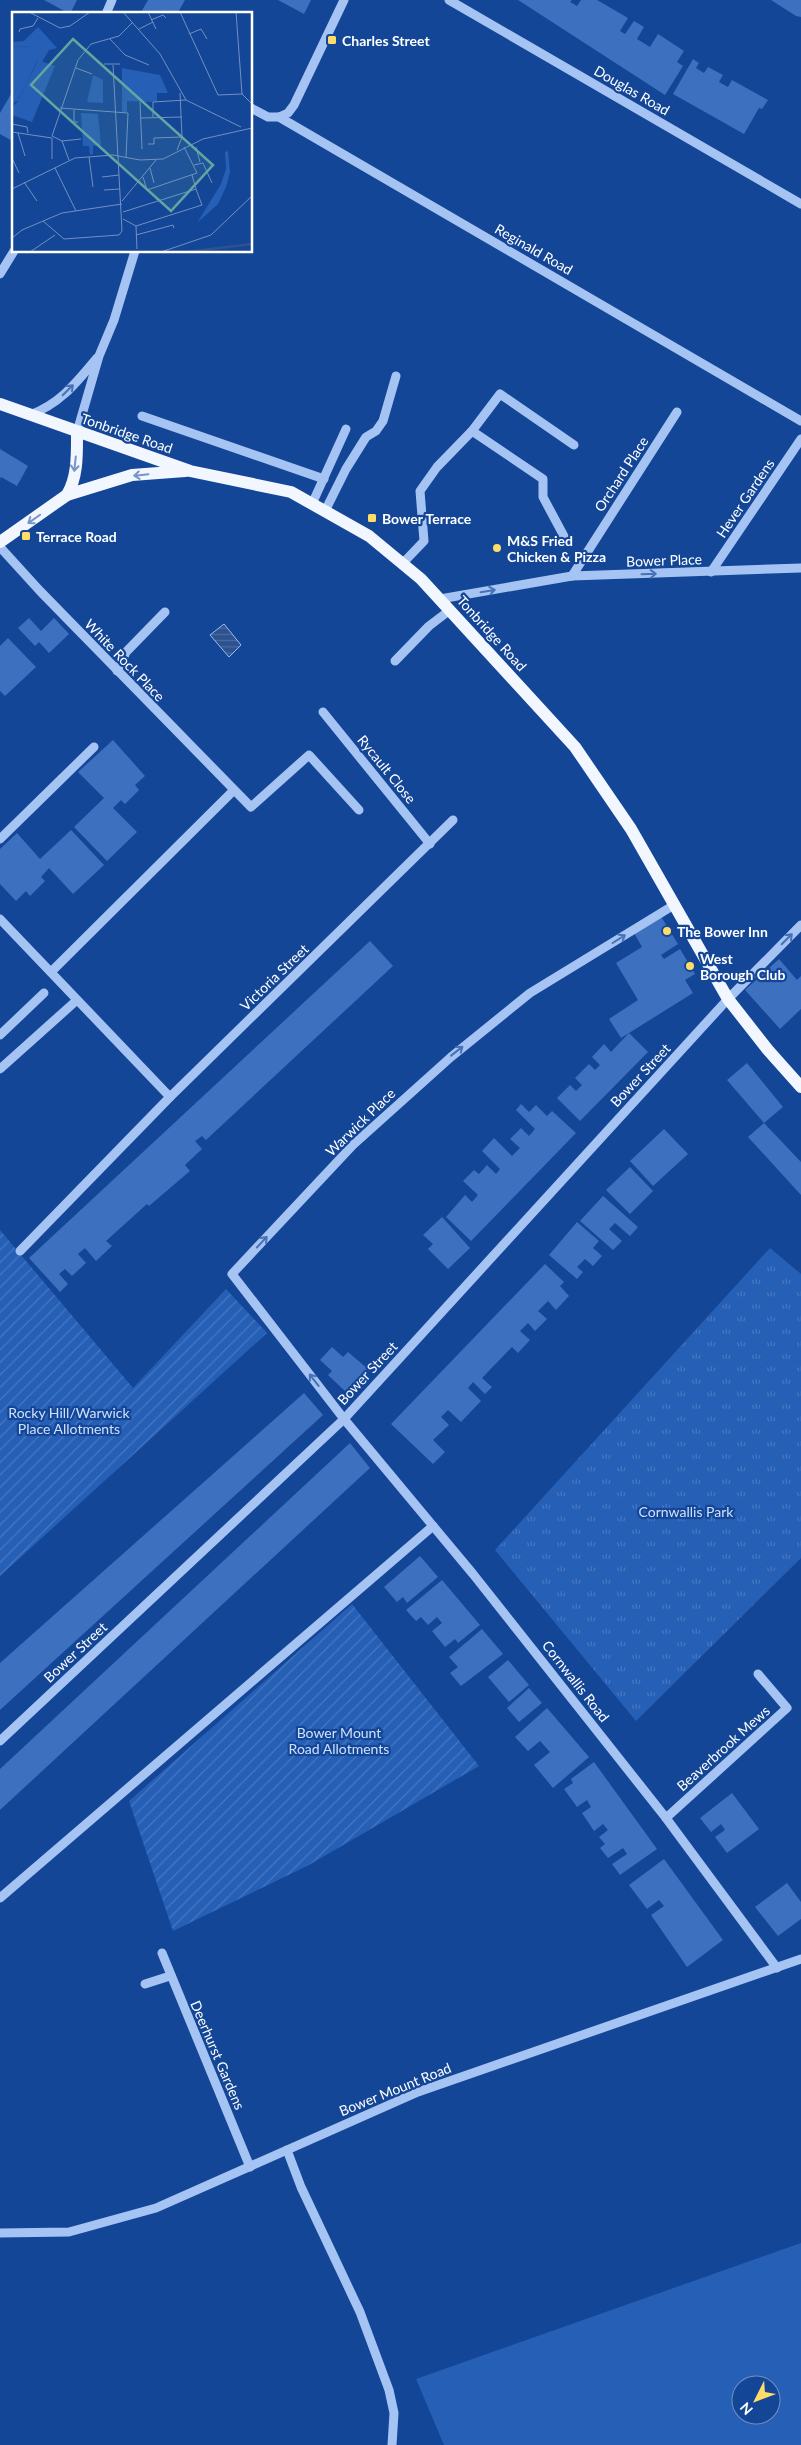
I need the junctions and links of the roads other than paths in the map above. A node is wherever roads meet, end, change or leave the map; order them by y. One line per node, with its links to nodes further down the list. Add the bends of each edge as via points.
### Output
1 (112, 0): 4 (street)
2 (344, 0): 6 (street, via 294,105)
3 (449, 0): 7 (street, Douglas Road)
4 (107, 12)
5 (252, 109): 6 (street, Reginald Road, via 268,117)
6 (279, 117): 17 (street, Reginald Road)
7 (801, 204)
8 (13, 252): 10 (street)
9 (135, 252): 11 (street, via 114,320)
10 (0, 274)
11 (99, 356): 15 (street, one-way to 11, via 49,407 67,392); 20 (street)
12 (396, 376): 27 (street, via 383,421 361,445)
13 (0, 404): 15 (main road, Tonbridge Road)
14 (678, 412): 34 (street, Orchard Place)
15 (30, 415): 20 (main road, Tonbridge Road)
16 (142, 416): 24 (street)
17 (801, 421)
18 (346, 429): 24 (street)
19 (472, 431): 22 (street, via 500,394); 28 (street, via 543,479 543,497); 31 (street, via 437,467 420,491 424,542)
20 (78, 432): 23 (main road, Tonbridge Road); 25 (main road, one-way to 25, via 75,472)
21 (801, 439): 33 (street, Hever Gardens)
22 (574, 445)
23 (190, 471): 25 (main road, one-way to 25, via 132,476); 26 (main road, Tonbridge Road, via 291,492)
24 (324, 479): 26 (street)
25 (67, 495): 29 (main road, one-way to 29)
26 (312, 504): 27 (main road, Tonbridge Road)
27 (325, 511): 31 (main road, Tonbridge Road, via 369,536)
28 (566, 540)
29 (0, 542)
30 (0, 547): 39 (street, White Rock Place)
31 (402, 564): 35 (main road, Tonbridge Road)
32 (801, 568): 33 (street, Bower Place)
33 (711, 572): 34 (street, Bower Place, one-way to 33)
34 (572, 576): 35 (street, Bower Place, one-way to 34)
35 (440, 599): 36 (main road, Tonbridge Road)
36 (450, 610): 38 (street, via 429,626); 47 (main road, Tonbridge Road, via 575,747 631,828)
37 (165, 612): 39 (street, via 126,652)
38 (395, 661)
39 (117, 671): 42 (street, White Rock Place)
40 (323, 712): 46 (street, Rycault Close)
41 (94, 747): 45 (street)
42 (233, 791): 43 (street, White Rock Place, via 251,807 309,755); 50 (street)
43 (359, 810)
44 (453, 820): 46 (street)
45 (0, 840)
46 (430, 844): 57 (street, Victoria Street)
47 (674, 905): 52 (main road, Tonbridge Road); 59 (street, Warwick Place, one-way to 47, via 232,1274 353,1145 450,1056 530,993)
48 (0, 919): 50 (street)
49 (801, 925): 52 (street, Bower Street, one-way to 49)
50 (51, 972): 53 (street)
51 (44, 993): 54 (street)
52 (728, 999): 56 (main road, Tonbridge Road); 59 (street, Bower Street)
53 (77, 1000): 55 (street); 57 (street)
54 (0, 1035)
55 (0, 1069)
56 (801, 1087)
57 (170, 1097): 58 (street, Victoria Street)
58 (20, 1251)
59 (344, 1418): 60 (street, Cornwallis Road); 62 (street, Bower Street)
60 (433, 1526): 63 (street, Cornwallis Road); 64 (street)
61 (758, 1674): 63 (street, Beaverbrook Mews, via 787,1708)
62 (0, 1741)
63 (666, 1818): 67 (street, Cornwallis Road)
64 (0, 1898)
65 (162, 1952): 68 (street, Deerhurst Gardens)
66 (801, 1959): 67 (street, Bower Mount Road)
67 (778, 1968): 70 (street, Bower Mount Road, via 418,2092)
68 (170, 1976): 69 (street); 71 (street, Deerhurst Gardens)
69 (145, 1984)
70 (288, 2150): 71 (street, Bower Mount Road); 73 (street, via 301,2187 360,2312 390,2390 394,2413)
71 (250, 2167): 72 (street, Bower Mount Road, via 156,2208 70,2232)
72 (0, 2233)
73 (392, 2445)

